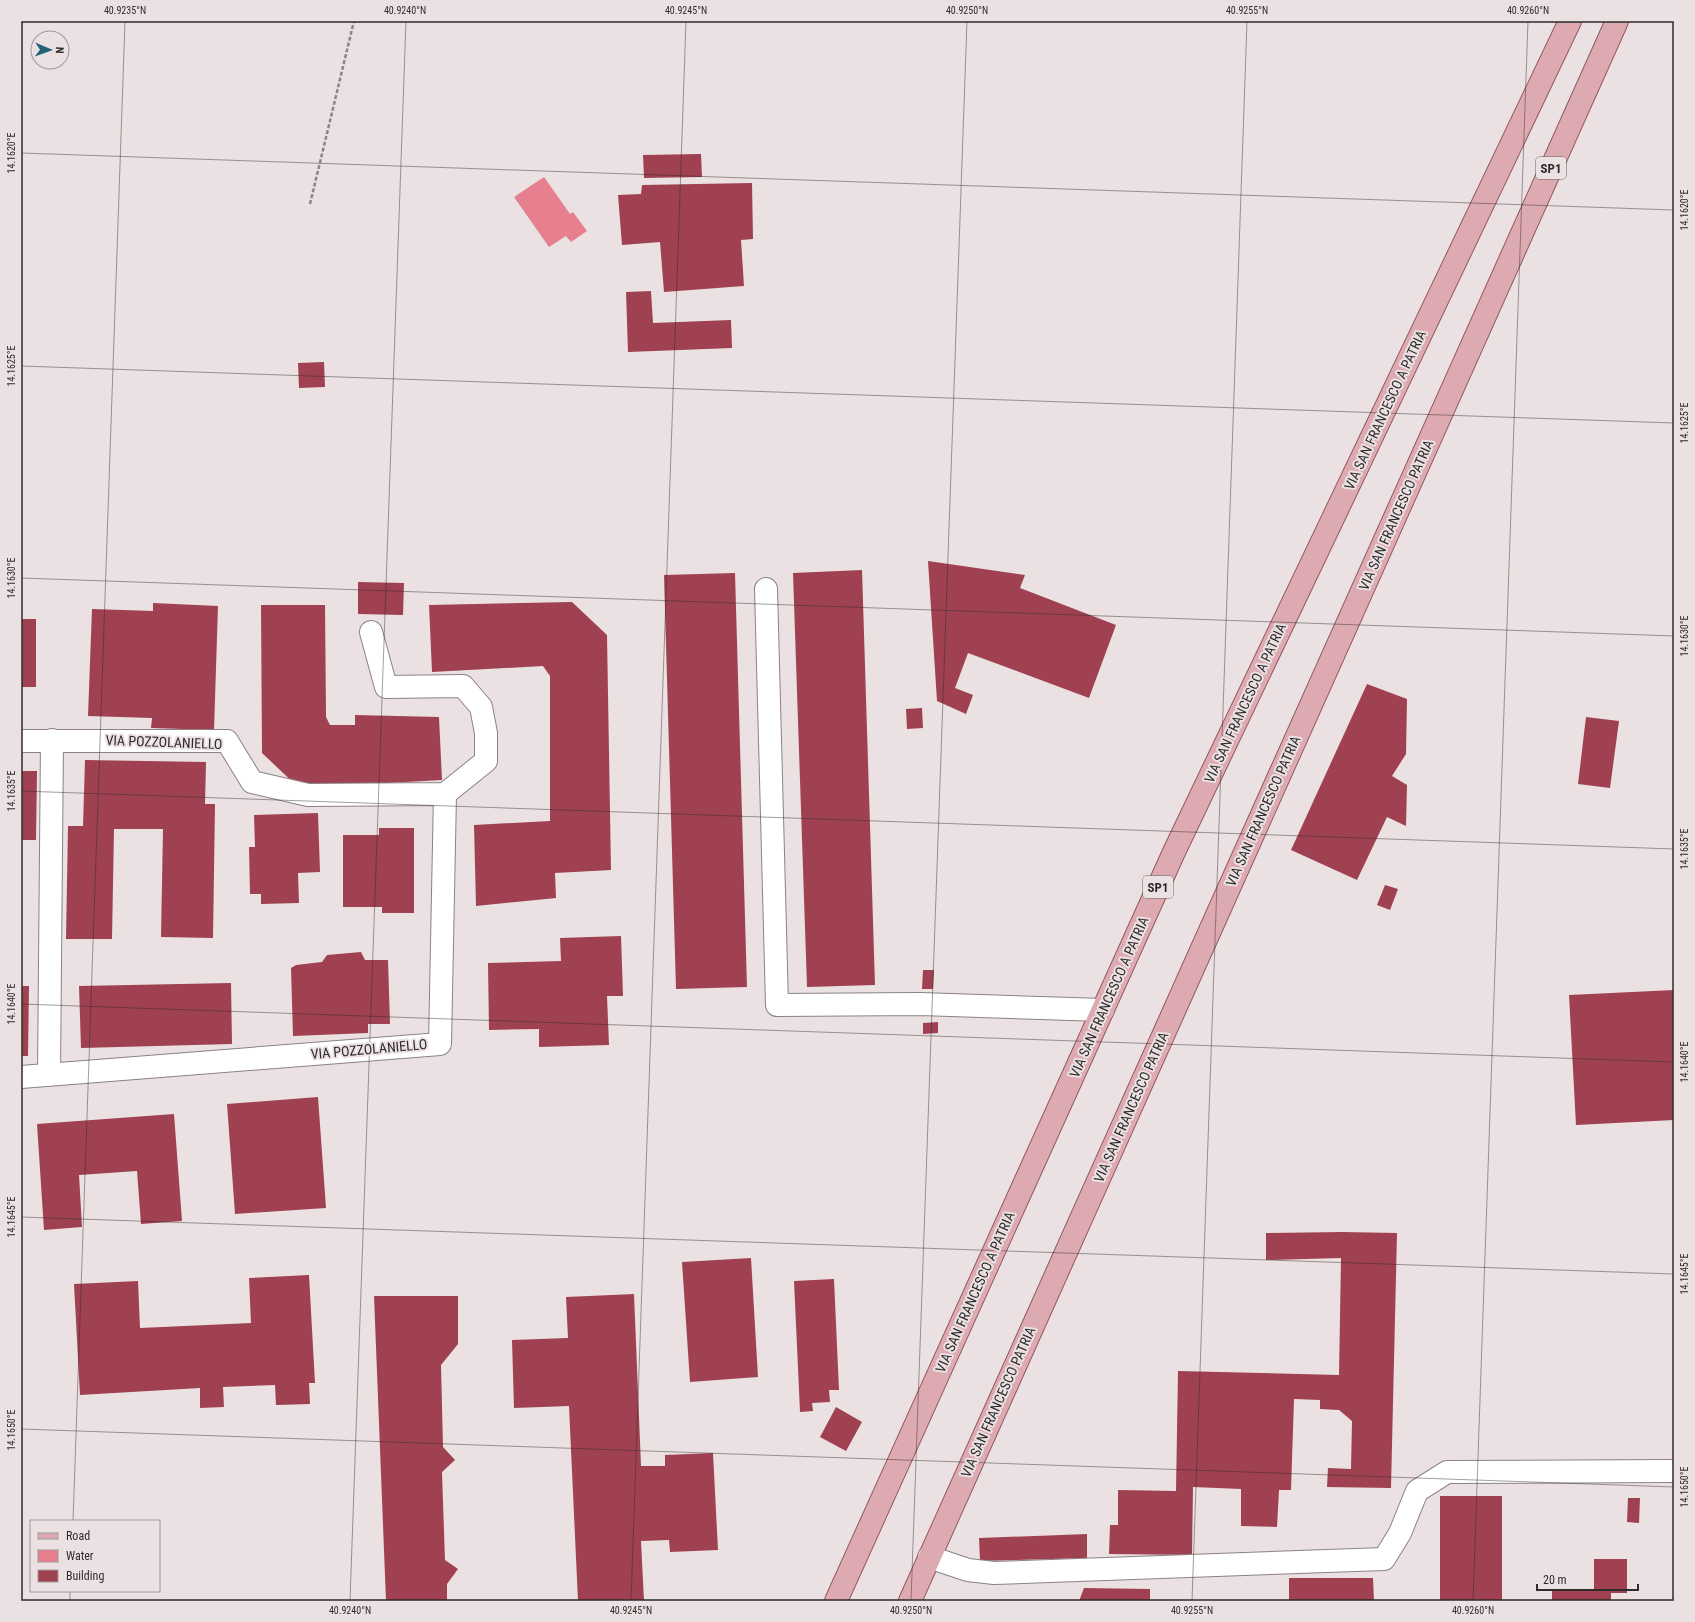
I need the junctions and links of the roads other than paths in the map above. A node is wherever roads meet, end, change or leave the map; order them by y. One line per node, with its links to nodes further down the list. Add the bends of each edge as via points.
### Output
1 (1570, 21): 8 (main road, VIA SAN FRANCESCO A PATRIA / SP1, via 1174,852)
2 (1617, 21): 12 (main road, VIA SAN FRANCESCO PATRIA / SP1)
3 (766, 589): 8 (street, via 777,1005 920,1004)
4 (371, 632): 7 (street, via 386,687 462,686 481,707 486,733 486,761)
5 (52, 740): 6 (street, VIA POZZOLANIELLO); 7 (street, VIA POZZOLANIELLO, via 227,741 252,782 308,795); 9 (street)
6 (21, 741)
7 (445, 794): 9 (street, VIA POZZOLANIELLO, via 440,1044)
8 (1103, 1010): 13 (main road, VIA SAN FRANCESCO A PATRIA / SP1)
9 (49, 1075): 10 (street, VIA POZZOLANIELLO)
10 (21, 1077)
11 (1674, 1471): 12 (street, via 1447,1472 1417,1491 1400,1533 1384,1559 994,1573 968,1570)
12 (929, 1557): 14 (main road, VIA SAN FRANCESCO PATRIA / SP1)
13 (836, 1601)
14 (910, 1601)

